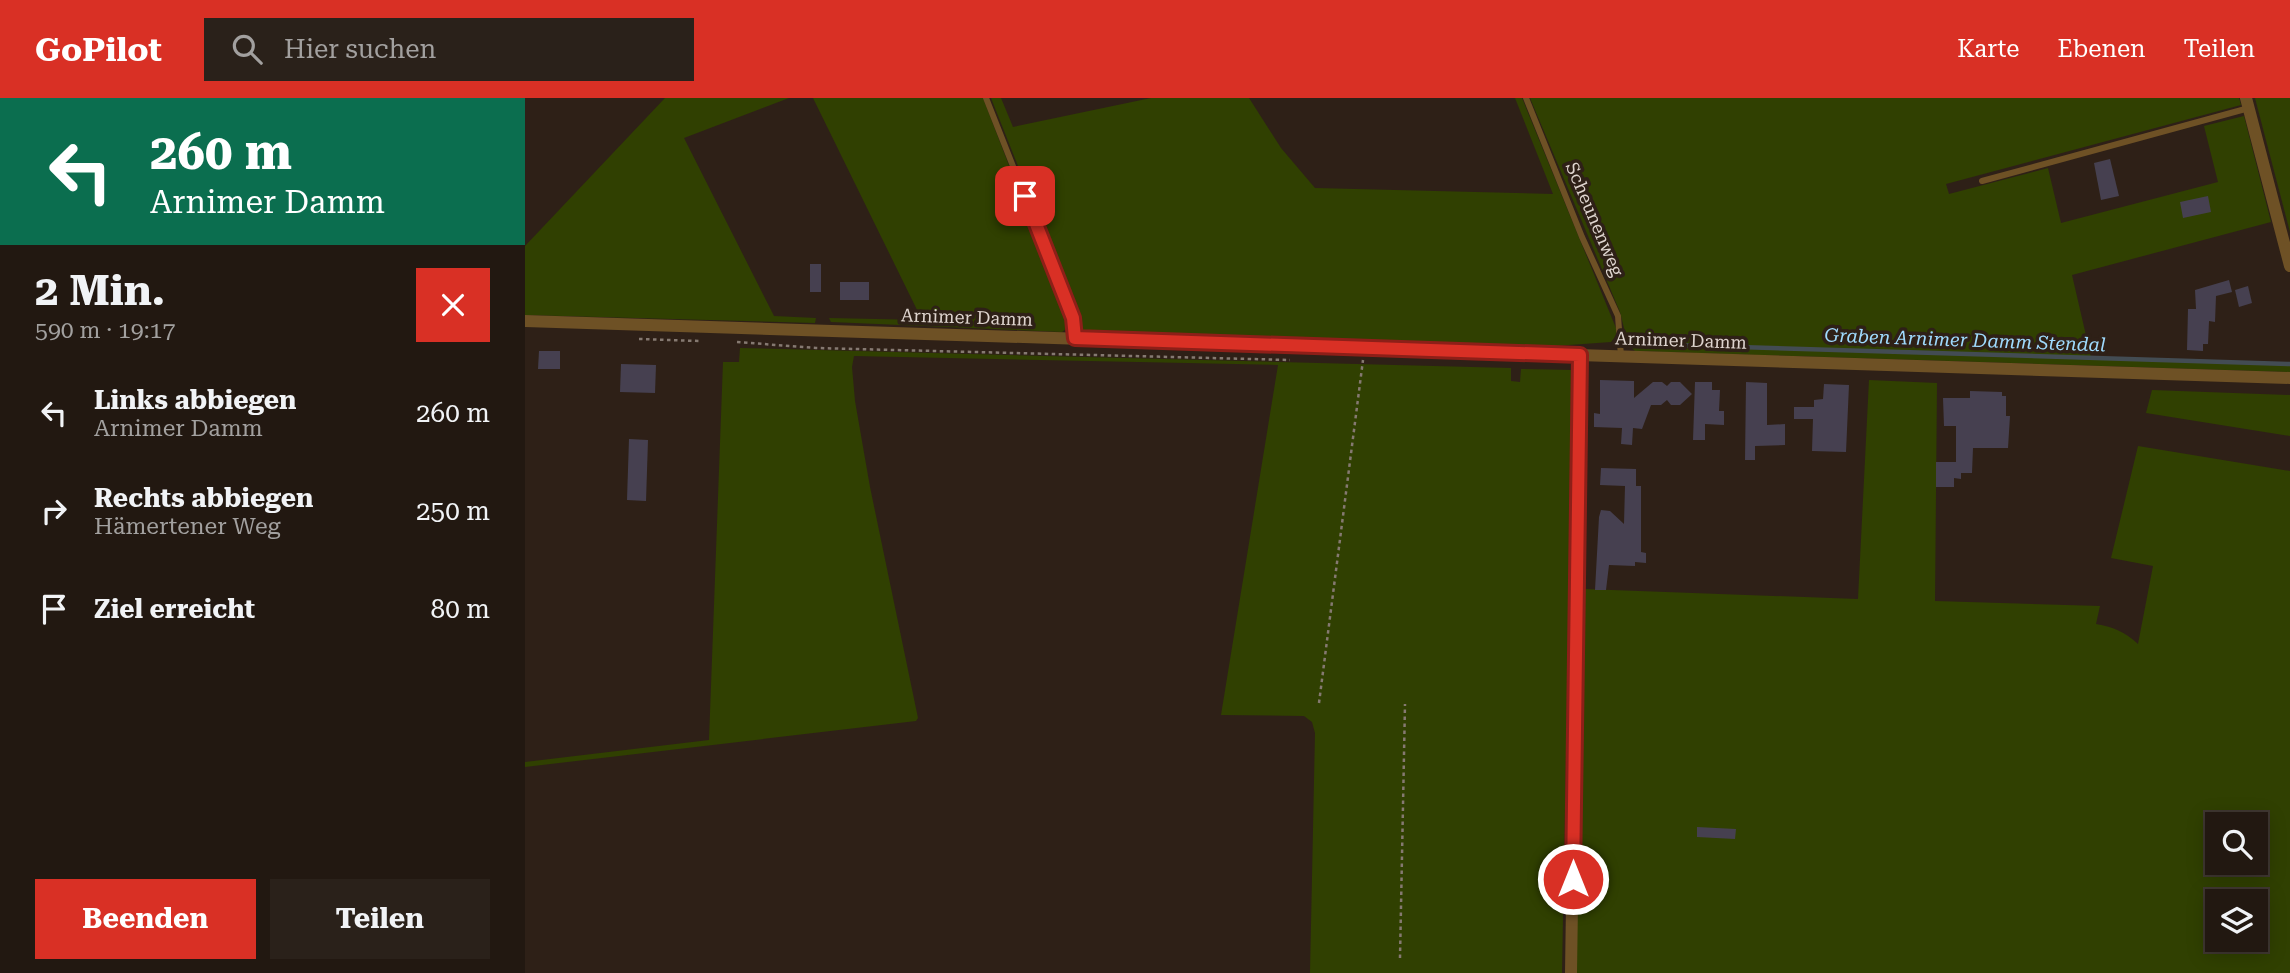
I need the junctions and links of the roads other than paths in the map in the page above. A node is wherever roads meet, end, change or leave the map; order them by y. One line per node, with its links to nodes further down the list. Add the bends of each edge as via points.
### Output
1 (986, 98): 7 (lane, via 1073,318)
2 (1526, 98): 9 (lane, Scheunenweg, via 1618,316)
3 (2247, 103): 4 (lane); 5 (street)
4 (1982, 181)
5 (2290, 266)
6 (525, 321): 7 (street, Arnimer Damm)
7 (1075, 338): 8 (street, Arnimer Damm)
8 (1580, 355): 9 (street, Arnimer Damm); 11 (street)
9 (1621, 356): 10 (street, Arnimer Damm)
10 (2290, 378)
11 (1571, 973)

